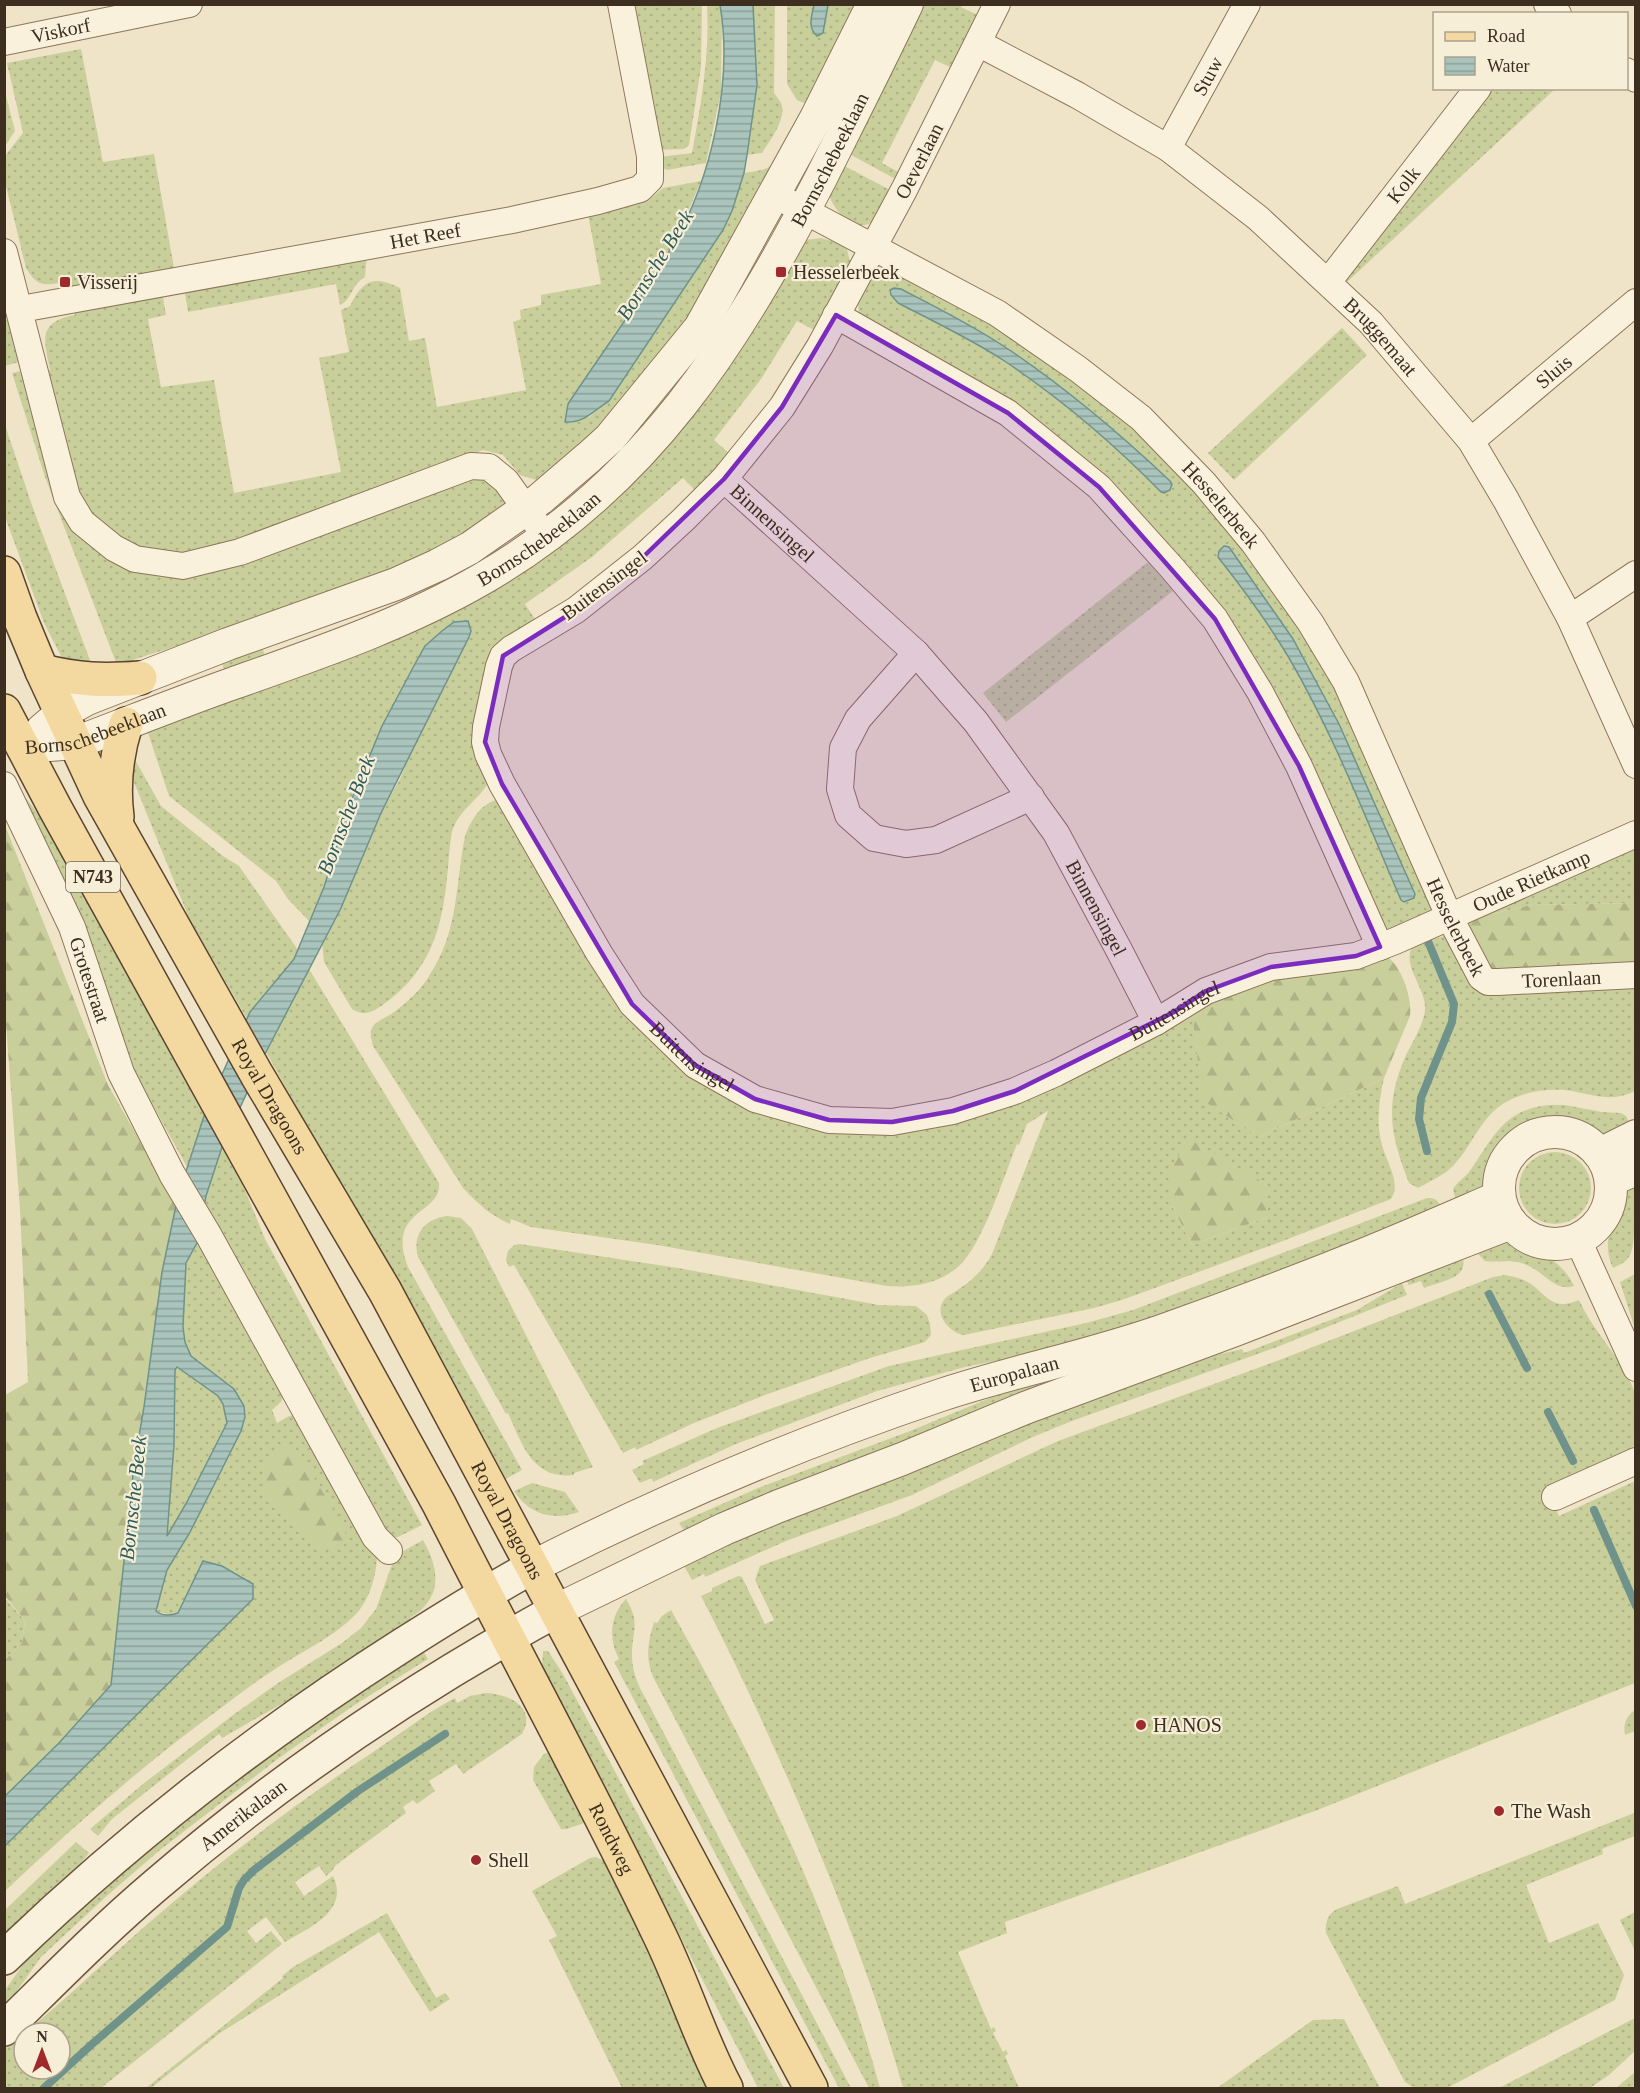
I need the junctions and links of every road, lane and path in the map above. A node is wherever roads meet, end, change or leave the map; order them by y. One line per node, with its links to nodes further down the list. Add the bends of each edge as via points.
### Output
1 (189, 4): 7 (street, Viskorf)
2 (621, 4): 17 (street, Het Reef, via 650,156 650,179 640,189 512,220)
3 (873, 4): 11 (street, Bornschebeeklaan)
4 (907, 4): 12 (street, Bornschebeeklaan)
5 (997, 4): 8 (street, Oeverlaan)
6 (1247, 4): 10 (street, Stuw)
7 (4, 42)
8 (978, 43): 10 (street, Bruggemaat); 13 (street, Oeverlaan)
9 (1476, 90): 15 (street, Kolk)
10 (1168, 148): 15 (street, Bruggemaat, via 1258,218)
11 (773, 194): 12 (street, Hesselerbeek); 21 (street, Bornschebeeklaan, via 700,328 666,372 610,438)
12 (803, 211): 13 (street, Hesselerbeek); 22 (street, Bornschebeeklaan, via 725,346 683,404 602,492)
13 (873, 248): 18 (street, Oeverlaan); 38 (street, Hesselerbeek, via 997,313 1078,369 1141,418 1204,483 1310,622 1346,682)
14 (4, 252): 17 (street)
15 (1328, 282): 19 (street, Bruggemaat, via 1371,324)
16 (1635, 302): 19 (street, Sluis)
17 (21, 309): 21 (street, via 67,497 82,522 135,560 183,566 240,552 471,466 489,467 506,481)
18 (836, 315): 20 (street, Binnensingel, via 782,407); 39 (street, via 1008,413 1099,487 1173,568 1215,619 1260,692)
19 (1472, 441): 25 (street, Bruggemaat)
20 (724, 479): 26 (street, Binnensingel); 42 (street, Buitensingel, via 643,557 576,610 504,656 486,727 488,754 502,784 632,1004 694,1065 755,1099 829,1120 892,1122 953,1111 1015,1091)
21 (526, 509): 22 (street); 28 (street, Bornschebeeklaan, via 470,548 396,584)
22 (546, 537): 30 (street, Bornschebeeklaan, via 482,579 393,624)
23 (4, 573): 27 (main road, Royal Dragoons / N743)
24 (1635, 574): 25 (street)
25 (1570, 618): 33 (street, Bruggemaat)
26 (916, 653): 35 (street, Binnensingel, via 976,722); 35 (street, via 858,719 843,748 840,789 848,815 874,838 906,844 936,840)
27 (42, 670): 28 (main road, via 88,680); 31 (main road, Royal Dragoons / N743)
28 (140, 678): 31 (street, Bornschebeeklaan, via 87,699)
29 (4, 711): 32 (main road, N743)
30 (126, 724): 31 (street, Bornschebeeklaan); 36 (main road, via 116,762)
31 (68, 728): 32 (street, Bornschebeeklaan); 36 (main road, Royal Dragoons / N743)
32 (24, 747): 52 (main road, N743)
33 (1635, 765)
34 (4, 785): 50 (street, Grotestraat, via 72,927 121,1073 172,1174 375,1537)
35 (1030, 797): 42 (street, Binnensingel, via 1061,843)
36 (118, 828): 51 (main road, Royal Dragoons / N743, via 385,1291)
37 (1635, 834): 38 (street, Oude Rietkamp)
38 (1449, 916): 39 (street, Oude Rietkamp); 41 (street, Hesselerbeek, via 1481,977)
39 (1388, 944): 42 (street, Buitensingel, via 1356,956 1271,967 1206,991)
40 (1635, 975): 41 (street, Torenlaan)
41 (1488, 982)
42 (1156, 1022)
43 (1635, 1136): 44 (street)
44 (1615, 1168): 45 (street, via 1583,1138 1550,1131 1533,1136 1518,1144 1500,1173 1498,1190); 46 (street, via 1609,1206 1602,1220)
45 (1505, 1210): 46 (street, via 1530,1239 1546,1244); 51 (street, Europalaan, via 1363,1255 1161,1330 977,1383 807,1443 730,1473); 53 (street, Europalaan, via 1235,1330 1024,1408 724,1529)
46 (1578, 1240): 47 (street)
47 (1635, 1368)
48 (1635, 1461): 49 (street)
49 (1555, 1497)
50 (389, 1551)
51 (534, 1566): 52 (main road); 53 (main road, Royal Dragoons)
52 (486, 1592): 54 (main road, Rondweg); 55 (main road, via 263,1738 155,1822)
53 (557, 1610): 54 (main road, Amerikalaan); 59 (main road)
54 (508, 1637): 57 (main road, Amerikalaan, via 355,1734 214,1837 88,1946); 58 (main road, Rondweg, via 658,1931 708,2055)
55 (14, 1948): 56 (main road)
56 (4, 1968)
57 (4, 2029)
58 (726, 2088)
59 (811, 2088)

